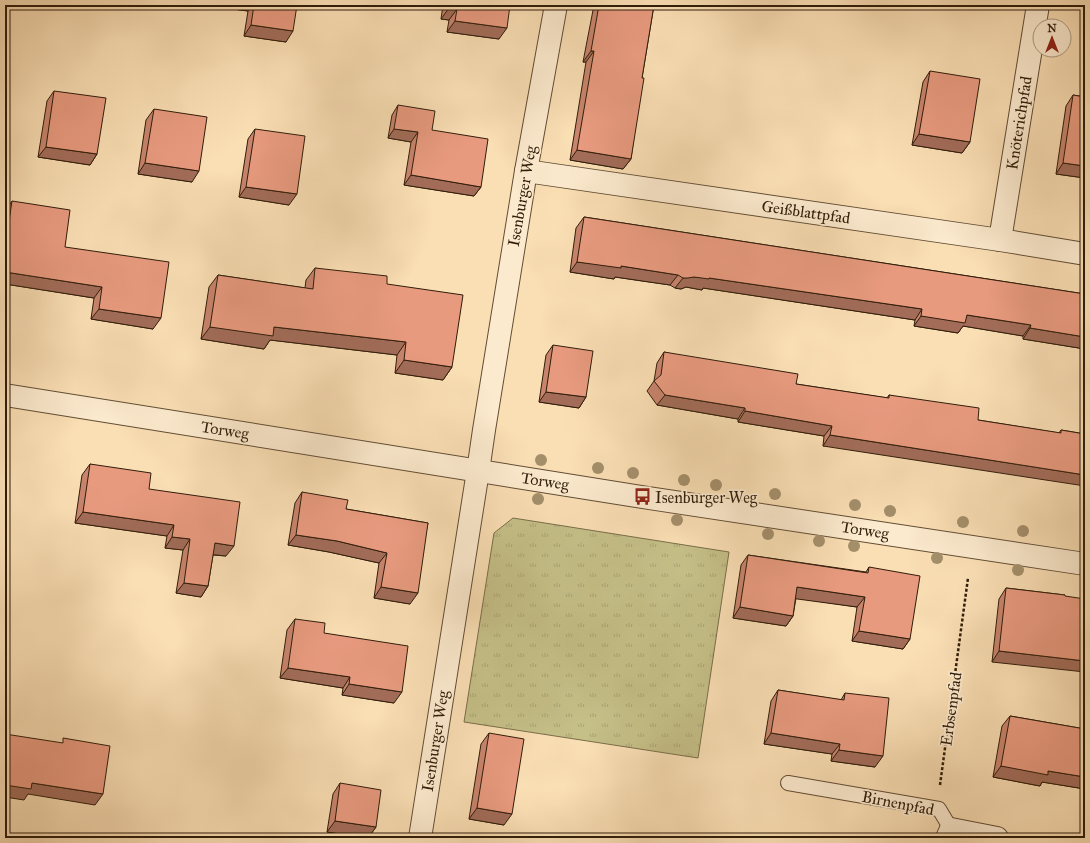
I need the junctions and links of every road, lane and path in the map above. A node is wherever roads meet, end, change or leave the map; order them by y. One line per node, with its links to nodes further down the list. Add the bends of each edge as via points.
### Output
1 (556, 5): 3 (street, Isenburger Weg)
2 (1038, 5): 4 (street, Knöterichpfad)
3 (526, 170): 4 (street, Geißblattpfad); 7 (street, Isenburger Weg)
4 (1000, 240): 5 (street, Geißblattpfad)
5 (1085, 254)
6 (5, 395): 7 (street, Torweg)
7 (478, 471): 8 (street, Torweg); 13 (street, Isenburger Weg)
8 (1085, 564)
9 (968, 578): 11 (path, Erbsenpfad)
10 (788, 784): 12 (lane, Birnenpfad, via 939,809)
11 (940, 786)
12 (949, 834): 14 (street, Birnenpfad)
13 (420, 838)
14 (997, 838)

